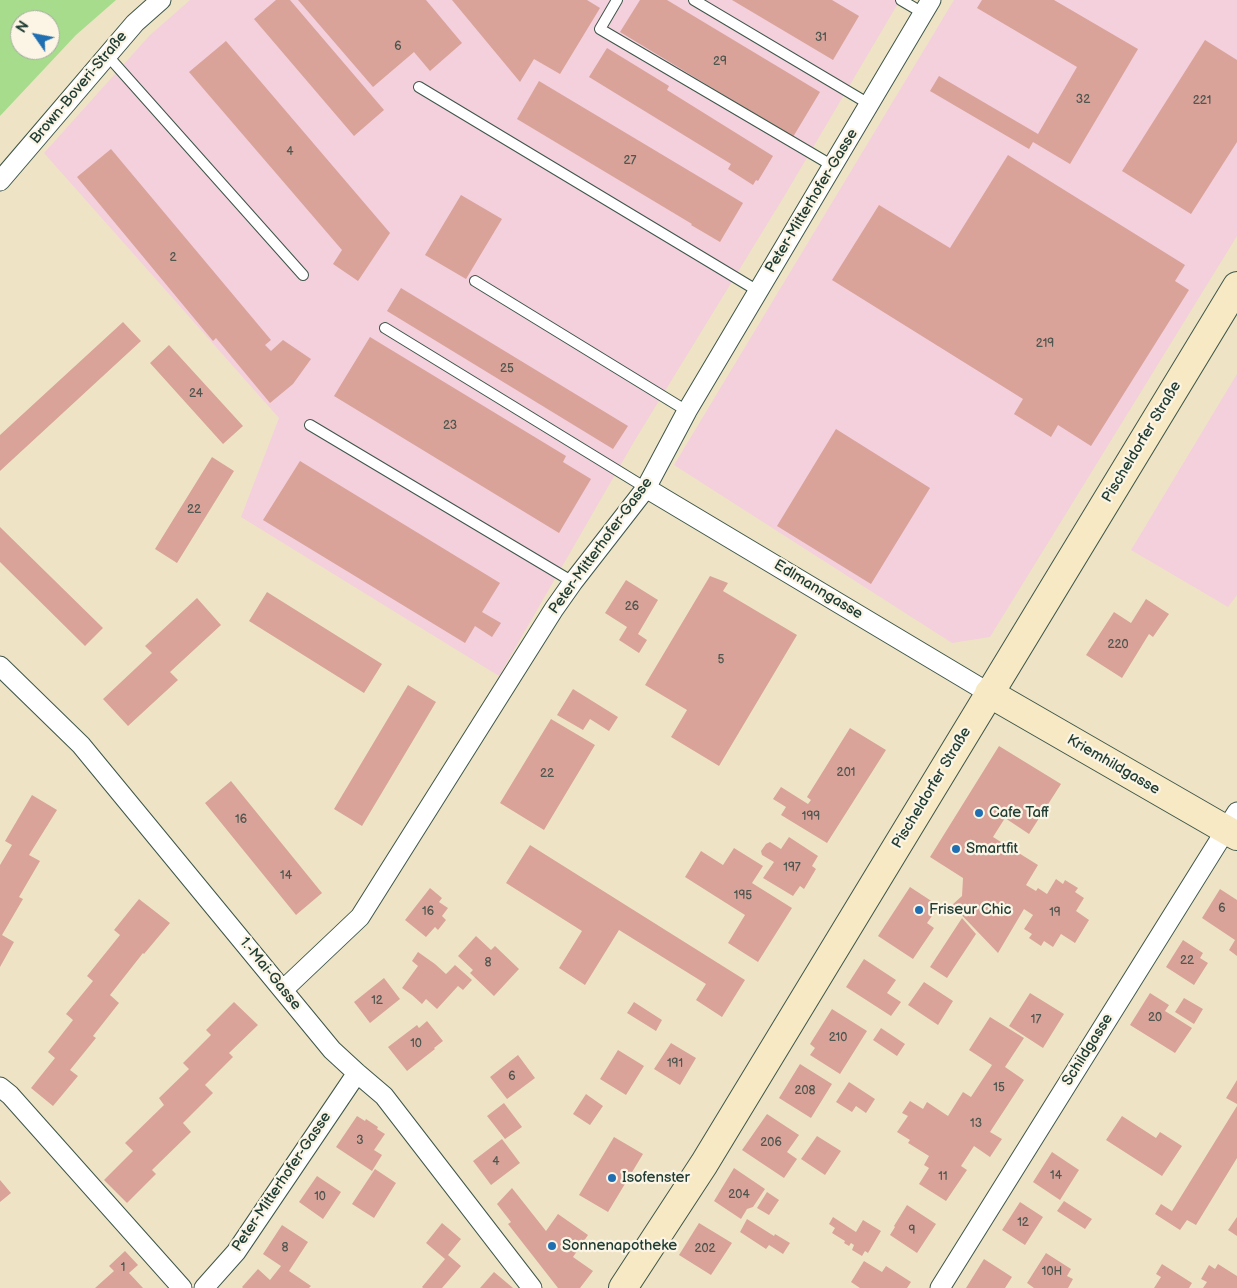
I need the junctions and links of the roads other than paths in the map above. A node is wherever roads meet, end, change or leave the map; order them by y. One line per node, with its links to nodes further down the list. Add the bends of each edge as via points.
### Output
1 (161, 0): 6 (street, Brown-Boveri-Straße, via 135,22)
2 (617, 0): 9 (lane, via 600,29)
3 (694, 0): 8 (lane)
4 (901, 0): 5 (lane)
5 (927, 7): 8 (street, Peter-Mitterhofer-Gasse)
6 (107, 55): 10 (street, Brown-Boveri-Straße); 11 (lane)
7 (419, 87): 14 (lane)
8 (869, 104): 9 (street, Peter-Mitterhofer-Gasse)
9 (833, 166): 14 (street, Peter-Mitterhofer-Gasse)
10 (0, 180)
11 (303, 275)
12 (475, 281): 16 (lane)
13 (1237, 286): 21 (main road, Pischeldorfer Straße)
14 (758, 291): 16 (street, Peter-Mitterhofer-Gasse)
15 (385, 328): 18 (lane)
16 (687, 411): 18 (street, Peter-Mitterhofer-Gasse)
17 (310, 426): 19 (lane)
18 (646, 488): 19 (street, Peter-Mitterhofer-Gasse); 21 (street, Edlmanngasse)
19 (573, 582): 23 (street, Peter-Mitterhofer-Gasse, via 360,917)
20 (0, 666): 23 (street, 1.-Mai-Gasse, via 81,745)
21 (990, 693): 22 (main road, Kriemhildgasse); 29 (main road, Pischeldorfer Straße, via 704,1164)
22 (1233, 826): 30 (street, Schildgasse)
23 (283, 990): 24 (street, 1.-Mai-Gasse, via 332,1050)
24 (357, 1074): 27 (street, Peter-Mitterhofer-Gasse, via 236,1252); 28 (street, 1.-Mai-Gasse, via 384,1096)
25 (0, 1087): 26 (street)
26 (182, 1288)
27 (204, 1288)
28 (532, 1288)
29 (623, 1288)
30 (940, 1288)

